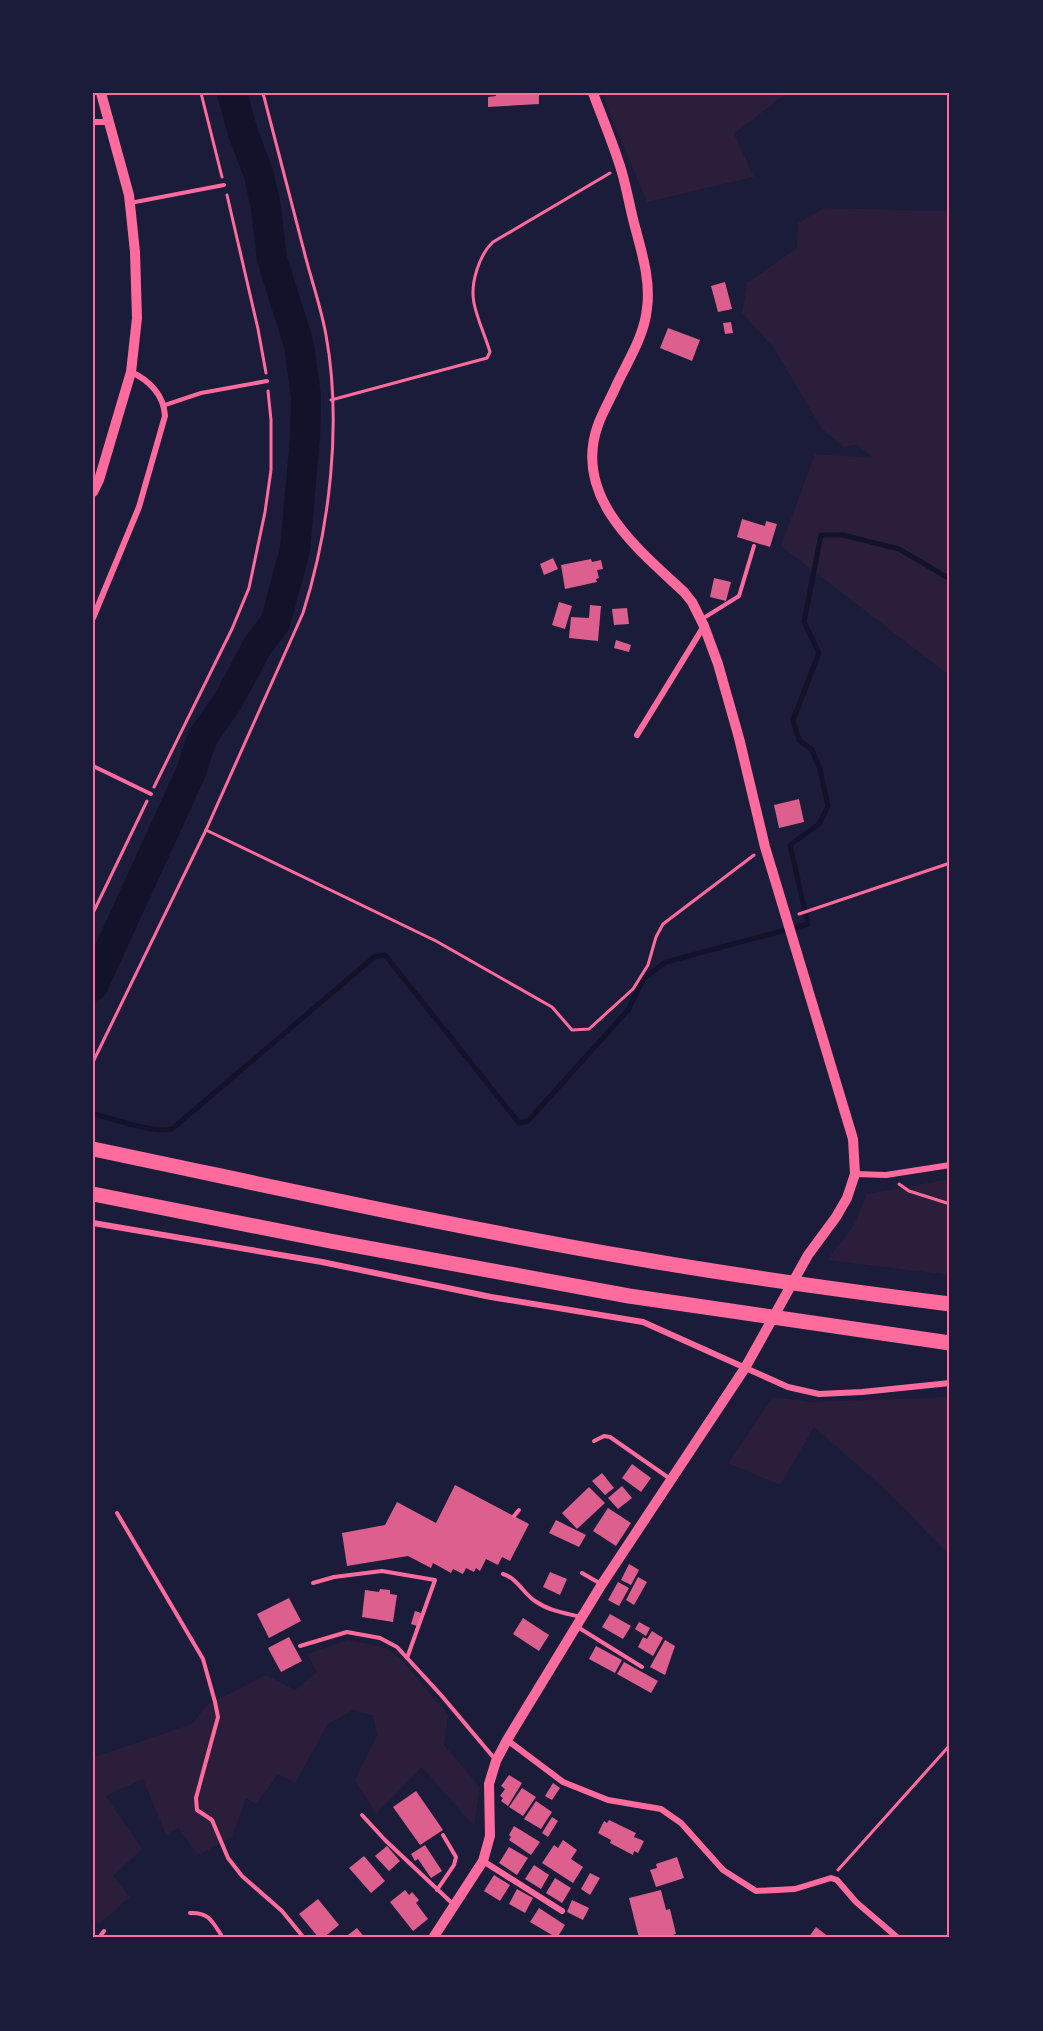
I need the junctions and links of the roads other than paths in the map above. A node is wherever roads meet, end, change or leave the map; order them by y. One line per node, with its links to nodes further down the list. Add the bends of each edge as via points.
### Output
1 (101, 93): 4 (street)
2 (593, 93): 13 (street, via 621,168 643,260 648,309 597,426 592,464 604,507 616,525 684,592)
3 (93, 122): 4 (street)
4 (109, 122): 6 (street)
5 (224, 185): 6 (lane)
6 (129, 203): 7 (street, via 137,318)
7 (131, 372): 9 (street, via 152,386); 10 (street)
8 (267, 381): 9 (lane, via 201,393)
9 (165, 405): 12 (street, via 162,431 139,507)
10 (93, 492)
11 (754, 546): 13 (lane, via 739,596)
12 (93, 618)
13 (703, 622): 14 (street); 19 (street, via 739,738 765,847 853,1139)
14 (637, 735)
15 (93, 766): 16 (lane)
16 (151, 794)
17 (93, 1149): 22 (highway, via 641,1260)
18 (950, 1165): 19 (street, via 886,1175)
19 (855, 1174): 24 (street, via 847,1198 808,1255)
20 (93, 1194): 23 (highway, via 629,1296)
21 (93, 1223): 24 (street, via 643,1322)
22 (950, 1304)
23 (950, 1342)
24 (745, 1368): 25 (street, via 788,1387 819,1394); 27 (street)
25 (950, 1383)
26 (594, 1441): 27 (lane, via 610,1437)
27 (671, 1480): 34 (street)
28 (519, 1510): 30 (lane)
29 (117, 1513): 51 (lane, via 203,1659 215,1702 218,1717 196,1798 197,1810 212,1820 228,1858 242,1876 282,1911)
30 (514, 1516)
31 (503, 1574): 35 (lane, via 512,1576 536,1601)
32 (582, 1574): 34 (lane)
33 (313, 1583): 37 (lane, via 382,1571 435,1580)
34 (602, 1584): 35 (street)
35 (579, 1622): 38 (lane); 39 (street)
36 (300, 1646): 37 (lane, via 347,1632 380,1638)
37 (407, 1658): 40 (lane)
38 (642, 1667)
39 (507, 1740): 40 (street); 53 (street, via 563,1782 609,1800 661,1809 681,1823 723,1870 756,1891 795,1889 831,1878 837,1880)
40 (496, 1761): 43 (street, via 489,1784 490,1836)
41 (362, 1815): 44 (lane)
42 (443, 1835): 44 (lane, via 456,1857)
43 (483, 1861): 45 (street); 46 (street)
44 (437, 1890): 45 (lane)
45 (454, 1906): 52 (street)
46 (562, 1911)
47 (190, 1913): 50 (lane, via 201,1912)
48 (104, 1931): 49 (lane)
49 (99, 1938)
50 (223, 1938)
51 (304, 1938)
52 (433, 1938)
53 (898, 1938)

